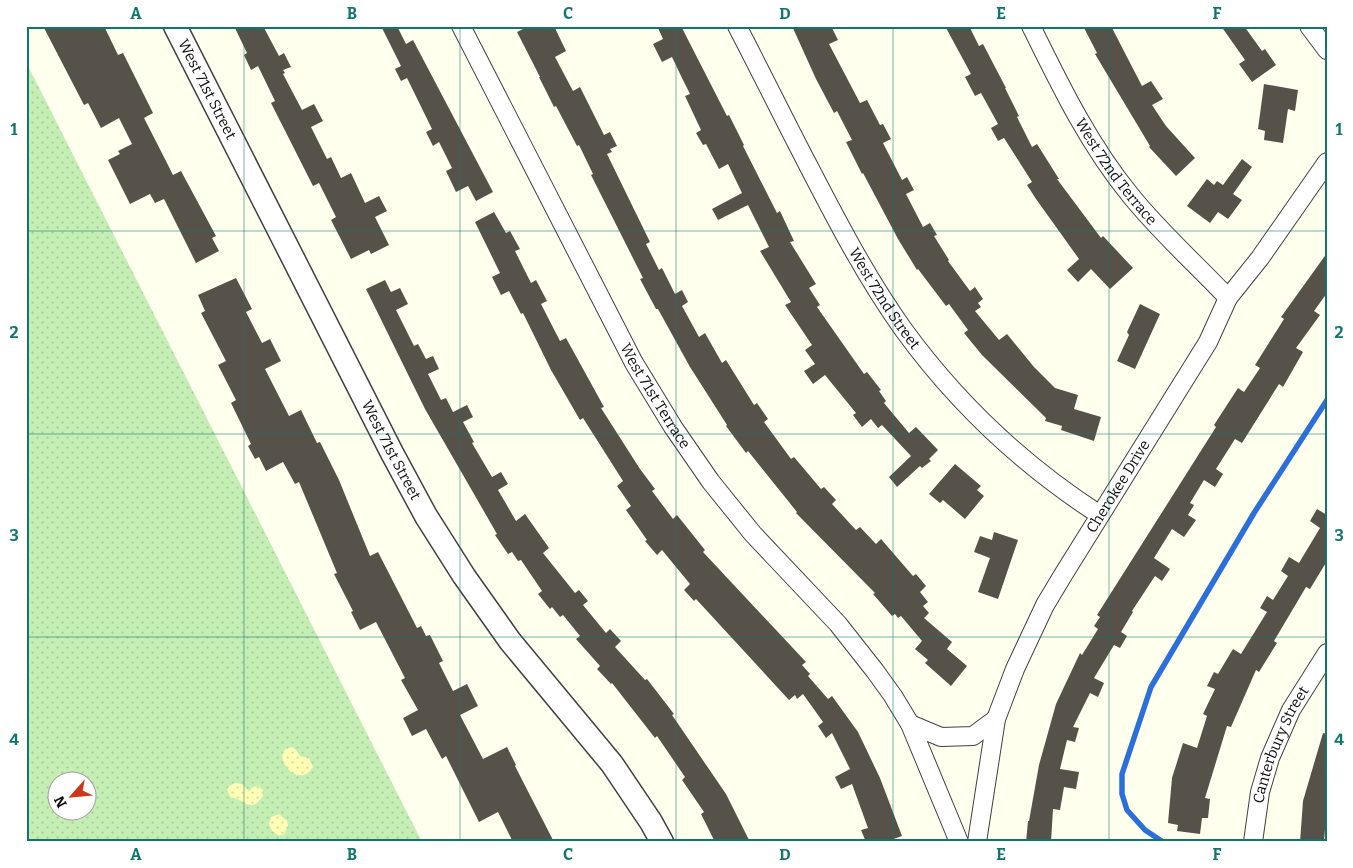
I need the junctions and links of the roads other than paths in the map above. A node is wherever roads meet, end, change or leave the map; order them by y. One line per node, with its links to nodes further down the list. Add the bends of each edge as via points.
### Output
1 (175, 26): 13 (street, West 71st Street, via 426,516 510,641 612,764)
2 (461, 26): 12 (street, West 71st Terrace, via 634,363 673,427 753,534 838,624 875,671)
3 (737, 26): 9 (street, West 72nd Street, via 840,228 903,329 945,381 988,426 1032,466)
4 (1030, 26): 8 (street, West 72nd Terrace, via 1102,158 1132,197)
5 (1309, 26): 6 (street)
6 (1327, 50)
7 (1327, 162): 8 (street, Cherokee Drive)
8 (1228, 298): 9 (street, Cherokee Drive, via 1208,342)
9 (1100, 515): 11 (street, Cherokee Drive, via 1046,605)
10 (1327, 653): 16 (street, Canterbury Street, via 1291,710 1270,758 1260,792)
11 (996, 719): 12 (street, via 972,736 941,738); 15 (street, Cherokee Drive)
12 (910, 724): 14 (street, West 71st Terrace)
13 (662, 842)
14 (959, 842)
15 (977, 842)
16 (1253, 842)

